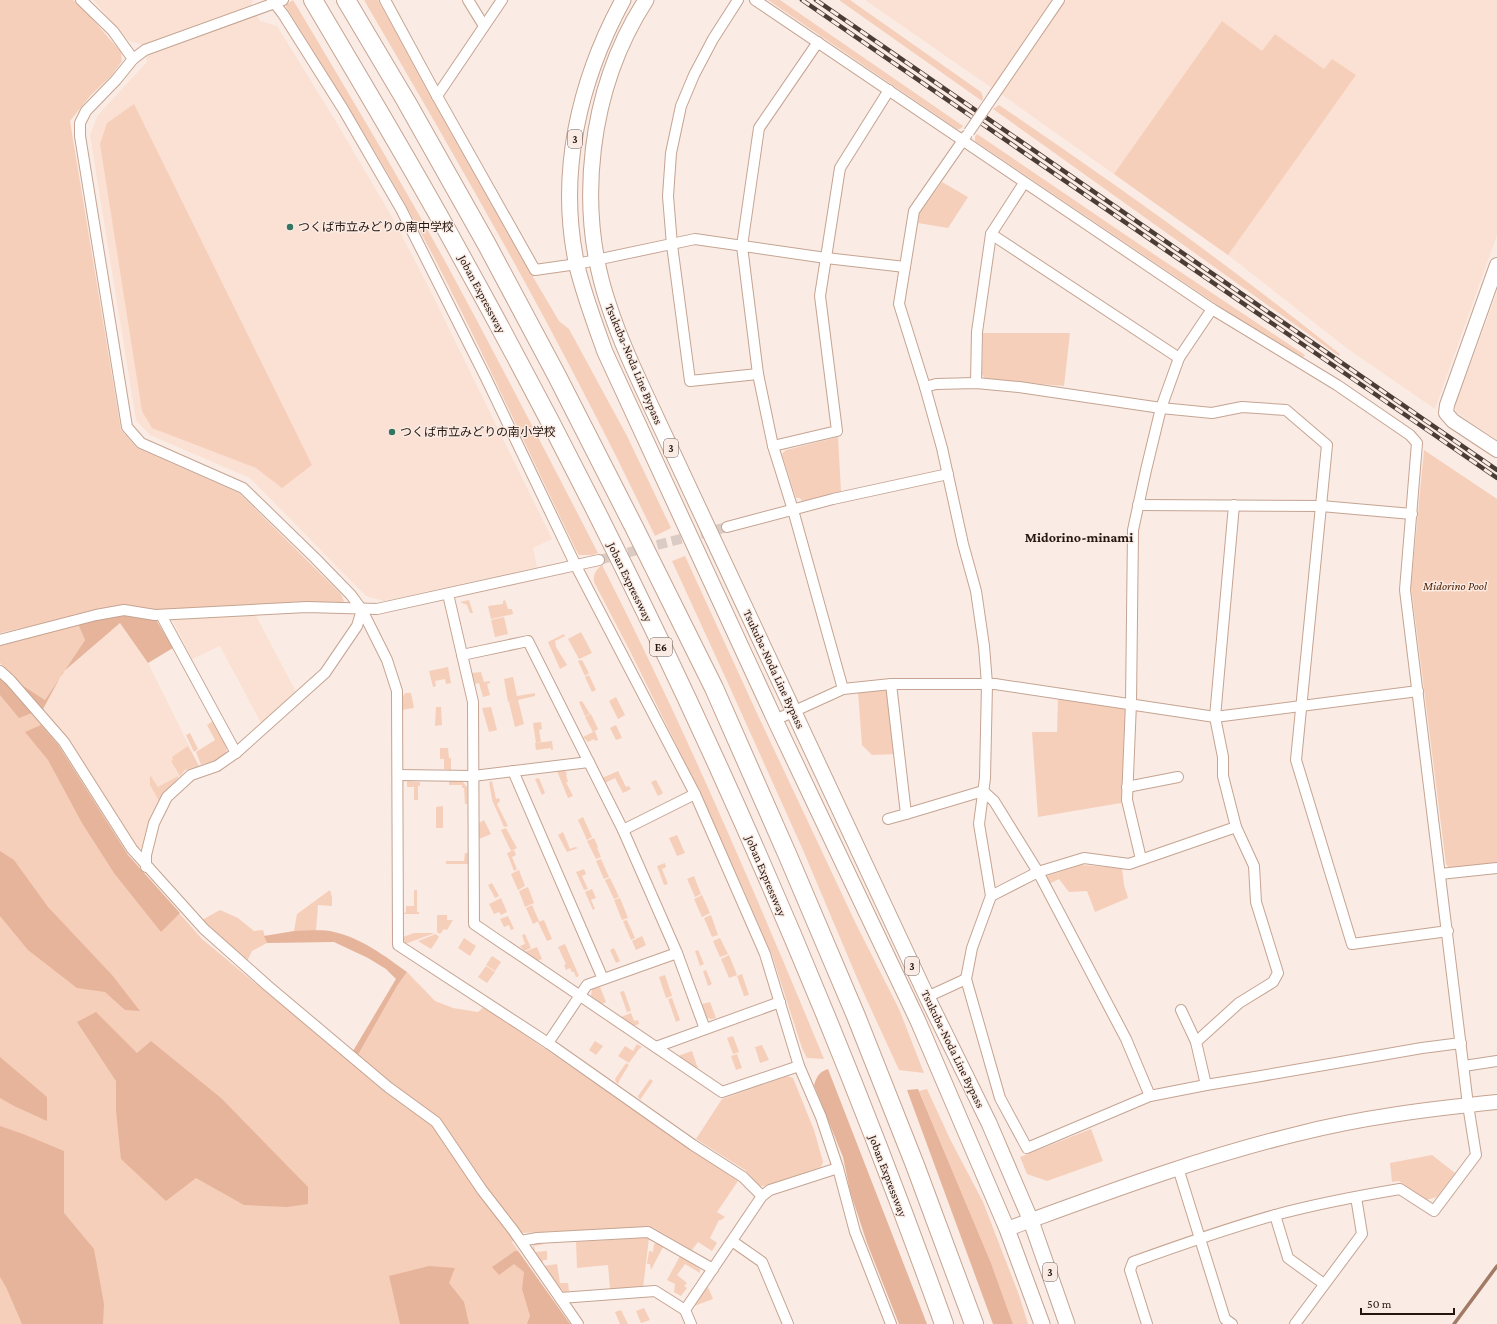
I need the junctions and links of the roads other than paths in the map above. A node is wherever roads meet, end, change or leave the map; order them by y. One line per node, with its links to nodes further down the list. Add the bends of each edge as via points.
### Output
1 (81, 0): 15 (street, via 113,31)
2 (313, 0): 117 (highway, Joban Expressway / E6, via 462,256 611,542 685,695 828,1022)
3 (346, 0): 118 (highway, E6, via 486,243 557,376 714,688 856,1016)
4 (385, 0): 17 (street)
5 (468, 0): 13 (street)
6 (502, 0): 13 (street)
7 (623, 0): 25 (main road, Tsukuba-Noda Line Bypass / 3, via 598,50 577,122 570,193)
8 (646, 0): 24 (main road, Tsukuba-Noda Line Bypass / 3, via 611,73 594,136 591,210)
9 (738, 0): 21 (street, via 700,62 681,106 670,153 668,176)
10 (755, 0): 14 (street)
11 (1059, 0): 18 (street, bridge)
12 (276, 1): 15 (street, via 145,50); 44 (street, via 401,209)
13 (484, 26): 17 (street)
14 (818, 42): 16 (street); 22 (street, via 759,128)
15 (133, 59): 46 (street, via 86,111 80,122 80,136 126,427 141,443 244,488 351,595)
16 (889, 90): 18 (street); 23 (street, via 840,168)
17 (437, 96): 25 (street, via 535,270)
18 (962, 141): 19 (street); 27 (street, via 914,210)
19 (1024, 183): 20 (street); 28 (street)
20 (991, 234): 29 (street); 31 (street, via 976,332)
21 (672, 245): 22 (street, via 695,239); 24 (street); 30 (street, via 690,381)
22 (742, 246): 23 (street); 30 (street)
23 (826, 258): 27 (street); 34 (street, via 820,296 838,431)
24 (597, 260): 25 (street); 57 (main road, Tsukuba-Noda Line Bypass / 3, via 608,306 628,355)
25 (577, 264): 59 (main road, Tsukuba-Noda Line Bypass / 3, via 605,352)
26 (1497, 265): 35 (street, via 1446,412 1454,421)
27 (905, 267): 32 (street, via 898,304)
28 (1212, 309): 29 (street); 41 (street, via 1337,385 1410,435 1417,443)
29 (1179, 358): 33 (street)
30 (758, 374): 34 (street)
31 (976, 383): 32 (street, via 936,384); 33 (street)
32 (925, 387): 36 (street)
33 (1161, 408): 37 (street); 39 (street, via 1212,413 1242,408 1286,410 1327,445)
34 (772, 446): 40 (street)
35 (1497, 450)
36 (948, 474): 40 (street); 52 (street, via 980,609)
37 (1138, 505): 38 (street); 55 (street, via 1133,530)
38 (1234, 506): 39 (street); 58 (street)
39 (1321, 506): 41 (street); 56 (street)
40 (793, 510): 42 (street); 53 (street)
41 (1412, 514): 54 (street, via 1405,590)
42 (727, 527)
43 (599, 560): 44 (street)
44 (576, 566): 45 (street); 68 (street)
45 (448, 594): 46 (street); 49 (street)
46 (362, 610): 47 (street, via 307,607); 60 (street, via 357,626 325,673); 63 (street, via 387,660 397,691)
47 (161, 615): 48 (street, via 124,610 96,614); 60 (street)
48 (0, 640)
49 (462, 655): 61 (street, via 528,641); 64 (street, via 473,702)
50 (0, 671): 74 (street, via 64,742)
51 (891, 684): 52 (street); 53 (street); 69 (street)
52 (987, 684): 55 (street); 67 (street)
53 (843, 689): 57 (street)
54 (1418, 691): 56 (street); 77 (street)
55 (1131, 703): 58 (street); 66 (street)
56 (1302, 706): 58 (street); 79 (street, via 1296,760 1352,944)
57 (794, 712): 59 (street); 84 (main road, Tsukuba-Noda Line Bypass / 3)
58 (1215, 716): 71 (street, via 1223,776)
59 (775, 720): 105 (main road, Tsukuba-Noda Line Bypass / 3, via 918,1021)
60 (236, 753): 74 (street, via 217,766 191,775 167,797 154,823 146,855)
61 (589, 762): 62 (street); 72 (street)
62 (513, 771): 64 (street); 81 (street)
63 (398, 775): 64 (street); 89 (street, via 398,945)
64 (473, 776): 83 (street, via 474,924)
65 (1178, 777): 66 (street)
66 (1127, 787): 73 (street, via 1126,800)
67 (983, 791): 69 (street); 76 (street, via 994,801); 78 (street, via 979,824)
68 (696, 794): 72 (street); 85 (street, via 765,954)
69 (906, 814): 70 (street)
70 (888, 820)
71 (1236, 827): 73 (street); 88 (street, via 1254,866 1256,902 1278,973 1273,982 1240,1003)
72 (623, 830): 80 (street)
73 (1141, 859): 76 (street, via 1129,864 1084,858)
74 (146, 867): 107 (street, via 204,929 233,955 388,1087 436,1122 482,1190)
75 (1497, 868): 77 (street)
76 (1038, 872): 78 (street); 96 (street, via 1126,1039)
77 (1440, 874): 79 (street)
78 (991, 896): 82 (street, via 972,948)
79 (1448, 931): 90 (street)
80 (677, 953): 81 (street); 87 (street)
81 (603, 979): 83 (street, via 587,985)
82 (966, 979): 84 (street); 96 (street, via 1000,1098 1027,1148)
83 (580, 996): 89 (street); 91 (street)
84 (926, 997): 104 (main road, Tsukuba-Noda Line Bypass / 3, via 989,1123)
85 (780, 1002): 87 (street); 93 (street)
86 (1181, 1010): 88 (street)
87 (705, 1030): 91 (street)
88 (1196, 1042): 95 (street)
89 (548, 1043): 101 (street, via 693,1145 743,1176)
90 (1461, 1043): 94 (street); 95 (street)
91 (656, 1046): 93 (street, via 722,1092)
92 (1497, 1061): 94 (street)
93 (799, 1066): 99 (street)
94 (1464, 1066): 98 (street)
95 (1206, 1085): 96 (street)
96 (1150, 1096)
97 (1497, 1102): 98 (street)
98 (1468, 1105): 100 (street, via 1372,1118 1304,1132); 102 (street, via 1476,1155 1434,1211 1400,1189)
99 (838, 1168): 101 (street, via 770,1190); 116 (street, via 855,1232)
100 (1178, 1168): 104 (street); 106 (street)
101 (762, 1196): 108 (street)
102 (1356, 1197): 103 (street); 110 (street, via 1362,1234)
103 (1275, 1215): 106 (street); 110 (street, via 1288,1258)
104 (1031, 1220): 105 (street); 120 (main road, Tsukuba-Noda Line Bypass / 3)
105 (1007, 1229): 119 (main road, Tsukuba-Noda Line Bypass / 3)
106 (1200, 1238): 121 (street, via 1132,1262 1130,1270); 122 (street, via 1225,1319)
107 (521, 1241): 109 (street, via 529,1238 648,1232); 111 (street)
108 (732, 1241): 109 (street); 115 (street, via 762,1262)
109 (713, 1269): 112 (street)
110 (1324, 1284): 123 (street)
111 (560, 1298): 112 (street, via 655,1291); 113 (street)
112 (685, 1310): 114 (street)
113 (578, 1324)
114 (690, 1324)
115 (788, 1324)
116 (891, 1324)
117 (944, 1324)
118 (974, 1324)
119 (1042, 1324)
120 (1067, 1324)
121 (1147, 1324)
122 (1232, 1324)
123 (1296, 1324)

